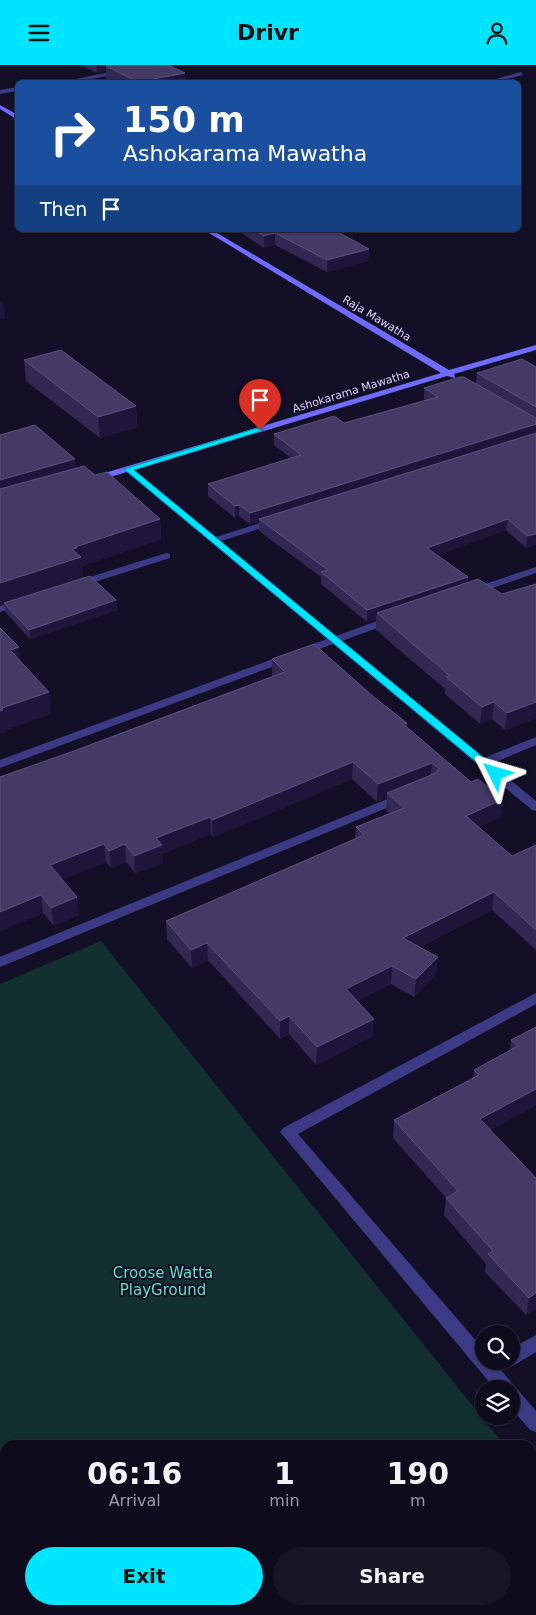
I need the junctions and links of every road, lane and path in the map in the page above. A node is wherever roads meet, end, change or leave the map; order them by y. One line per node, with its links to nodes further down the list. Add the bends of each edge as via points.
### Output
1 (130, 70): 3 (street)
2 (521, 74): 4 (street)
3 (74, 80)
4 (496, 80)
5 (15, 90): 6 (street)
6 (0, 92)
7 (0, 107): 8 (street)
8 (15, 116)
9 (210, 232): 11 (street, Raja Mawatha)
10 (536, 347): 11 (street, Ashokarama Mawatha)
11 (452, 376): 12 (street, Ashokarama Mawatha)
12 (128, 469): 13 (street, Ashokarama Mawatha); 15 (street)
13 (82, 482)
14 (281, 519): 15 (street)
15 (215, 540): 23 (street)
16 (166, 556): 18 (street)
17 (536, 570): 19 (street)
18 (64, 588)
19 (463, 595)
20 (28, 600): 21 (street)
21 (0, 609)
22 (399, 617): 23 (street)
23 (334, 639): 25 (street); 26 (street)
24 (536, 741): 25 (street)
25 (483, 763): 28 (street)
26 (0, 764)
27 (412, 793): 29 (street)
28 (536, 807)
29 (0, 962)
30 (536, 998): 33 (street, via 288,1133)
31 (536, 1343): 32 (street)
32 (520, 1353)
33 (492, 1371): 34 (street)
34 (499, 1380)
35 (520, 1405): 36 (street)
36 (536, 1424)

